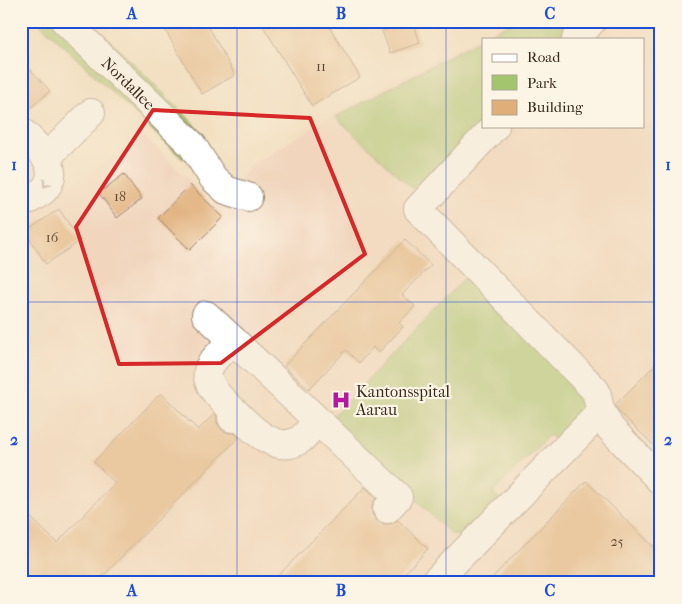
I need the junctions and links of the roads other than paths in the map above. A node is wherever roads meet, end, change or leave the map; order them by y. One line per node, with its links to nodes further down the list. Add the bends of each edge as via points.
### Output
1 (65, 21): 5 (street, Nordallee)
2 (91, 113): 6 (street)
3 (492, 128): 10 (street, via 418,209 596,391)
4 (21, 131): 6 (street)
5 (192, 145)
6 (47, 157): 7 (street, one-way to 7, via 52,177 46,188)
7 (21, 204)
8 (206, 315): 9 (street)
9 (234, 341): 11 (street); 11 (street, via 207,371 210,385 234,416 266,439 278,443 292,443 300,439)
10 (600, 409): 12 (street, via 610,428); 14 (street, via 595,418)
11 (317, 421): 13 (street, via 398,497)
12 (661, 480)
13 (387, 509)
14 (434, 583)

